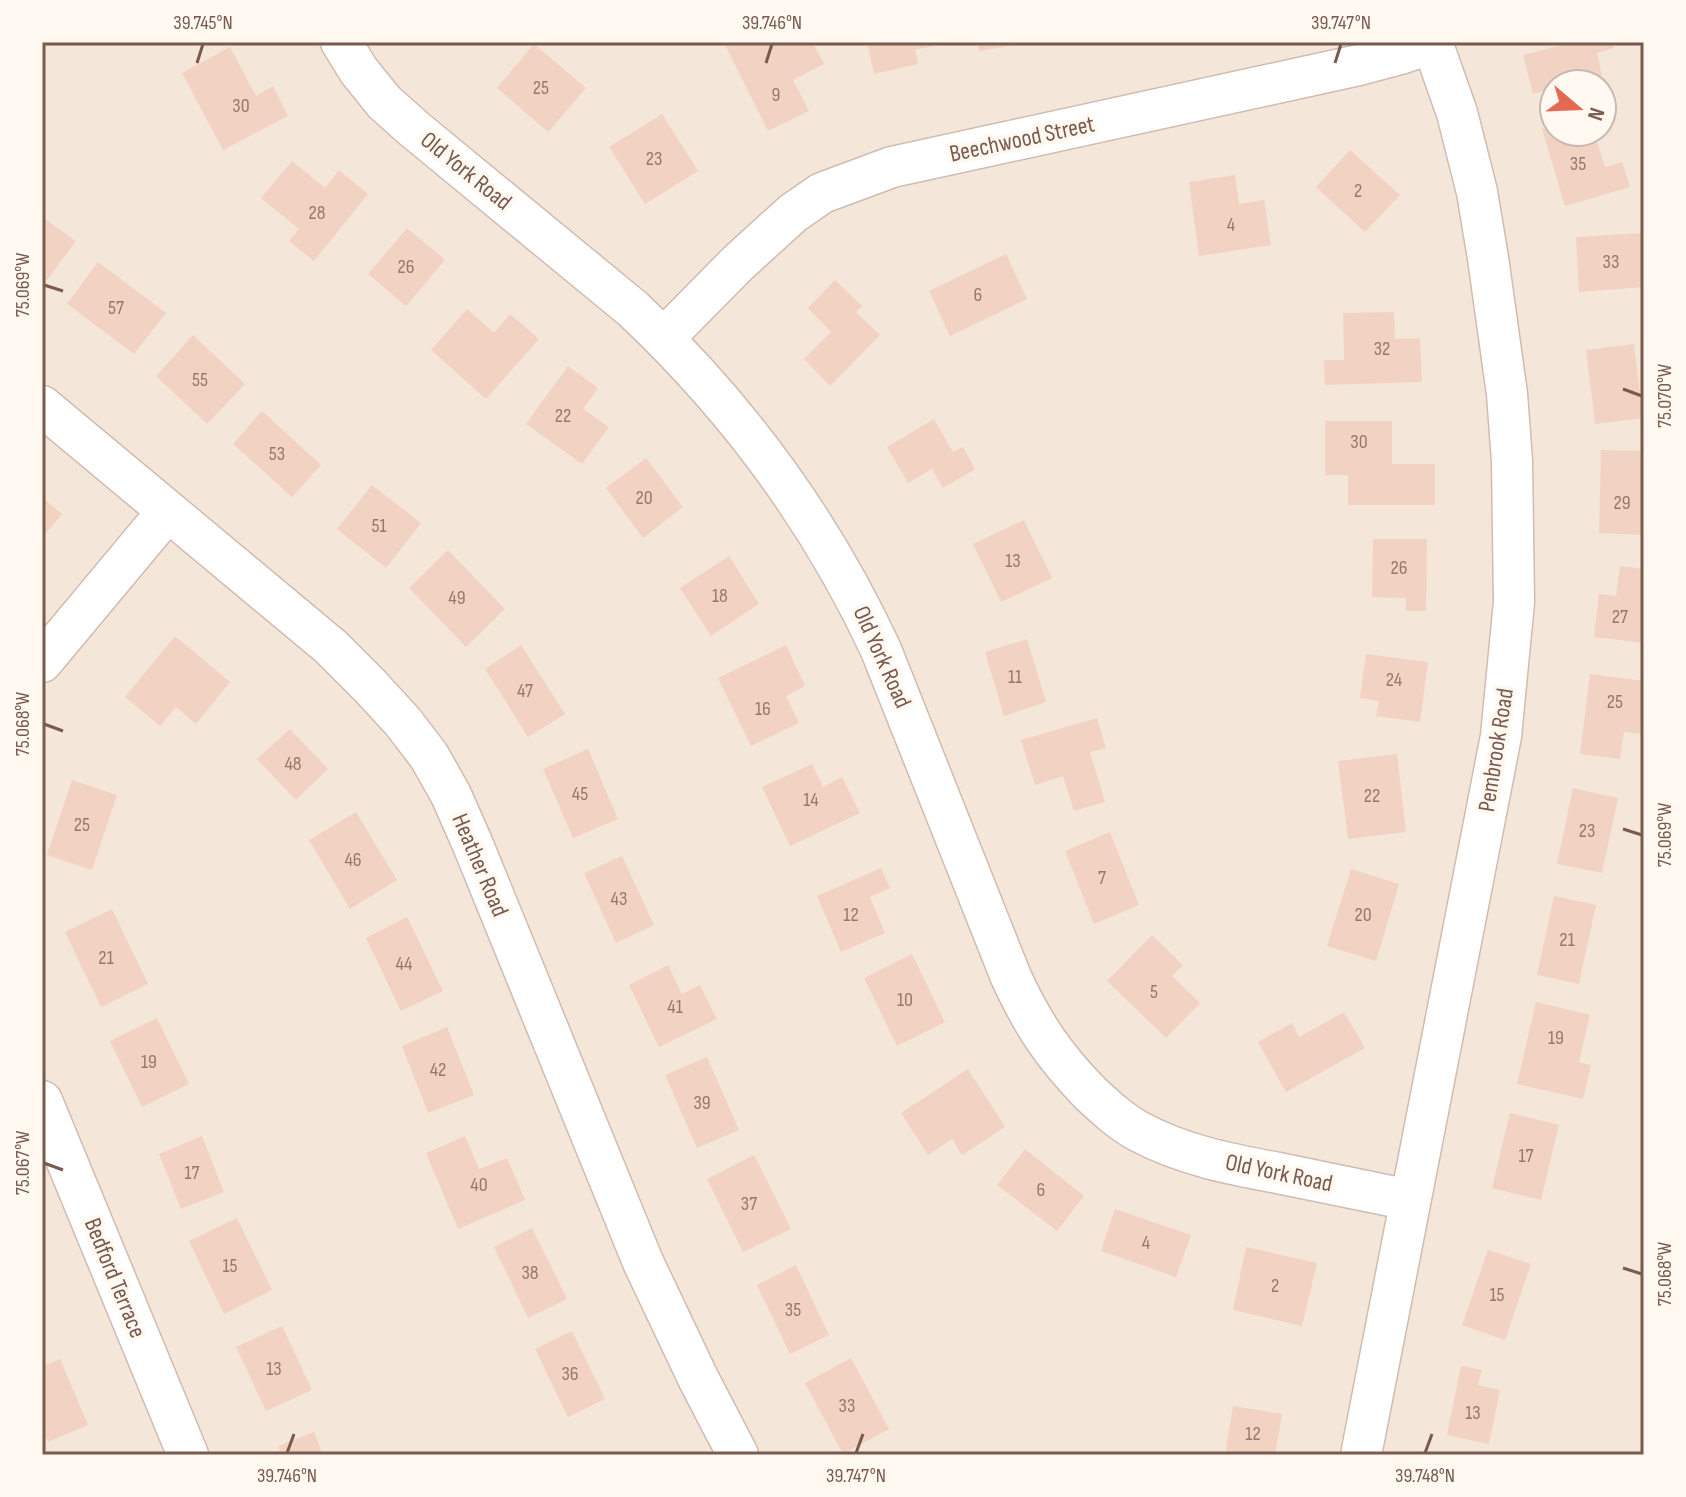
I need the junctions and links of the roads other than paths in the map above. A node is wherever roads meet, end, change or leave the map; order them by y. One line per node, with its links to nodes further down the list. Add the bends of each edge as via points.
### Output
1 (341, 42): 3 (street, Old York Road, via 384,102)
2 (1433, 42): 3 (street, Beechwood Street, via 1359,65 855,179 822,193 776,227); 8 (street, Pembrook Road, via 1457,113 1488,258 1507,394 1514,602 1501,736)
3 (664, 338): 8 (street, Old York Road, via 756,443 859,603 1011,977 1065,1067 1106,1108 1167,1145 1201,1157)
4 (42, 406): 5 (street, Heather Road)
5 (167, 512): 6 (street); 10 (street, Heather Road, via 331,647 429,756 473,845 643,1262)
6 (42, 662)
7 (42, 1101): 9 (street, Bedford Terrace)
8 (1410, 1200): 11 (street, Pembrook Road)
9 (188, 1455)
10 (738, 1455)
11 (1361, 1455)

